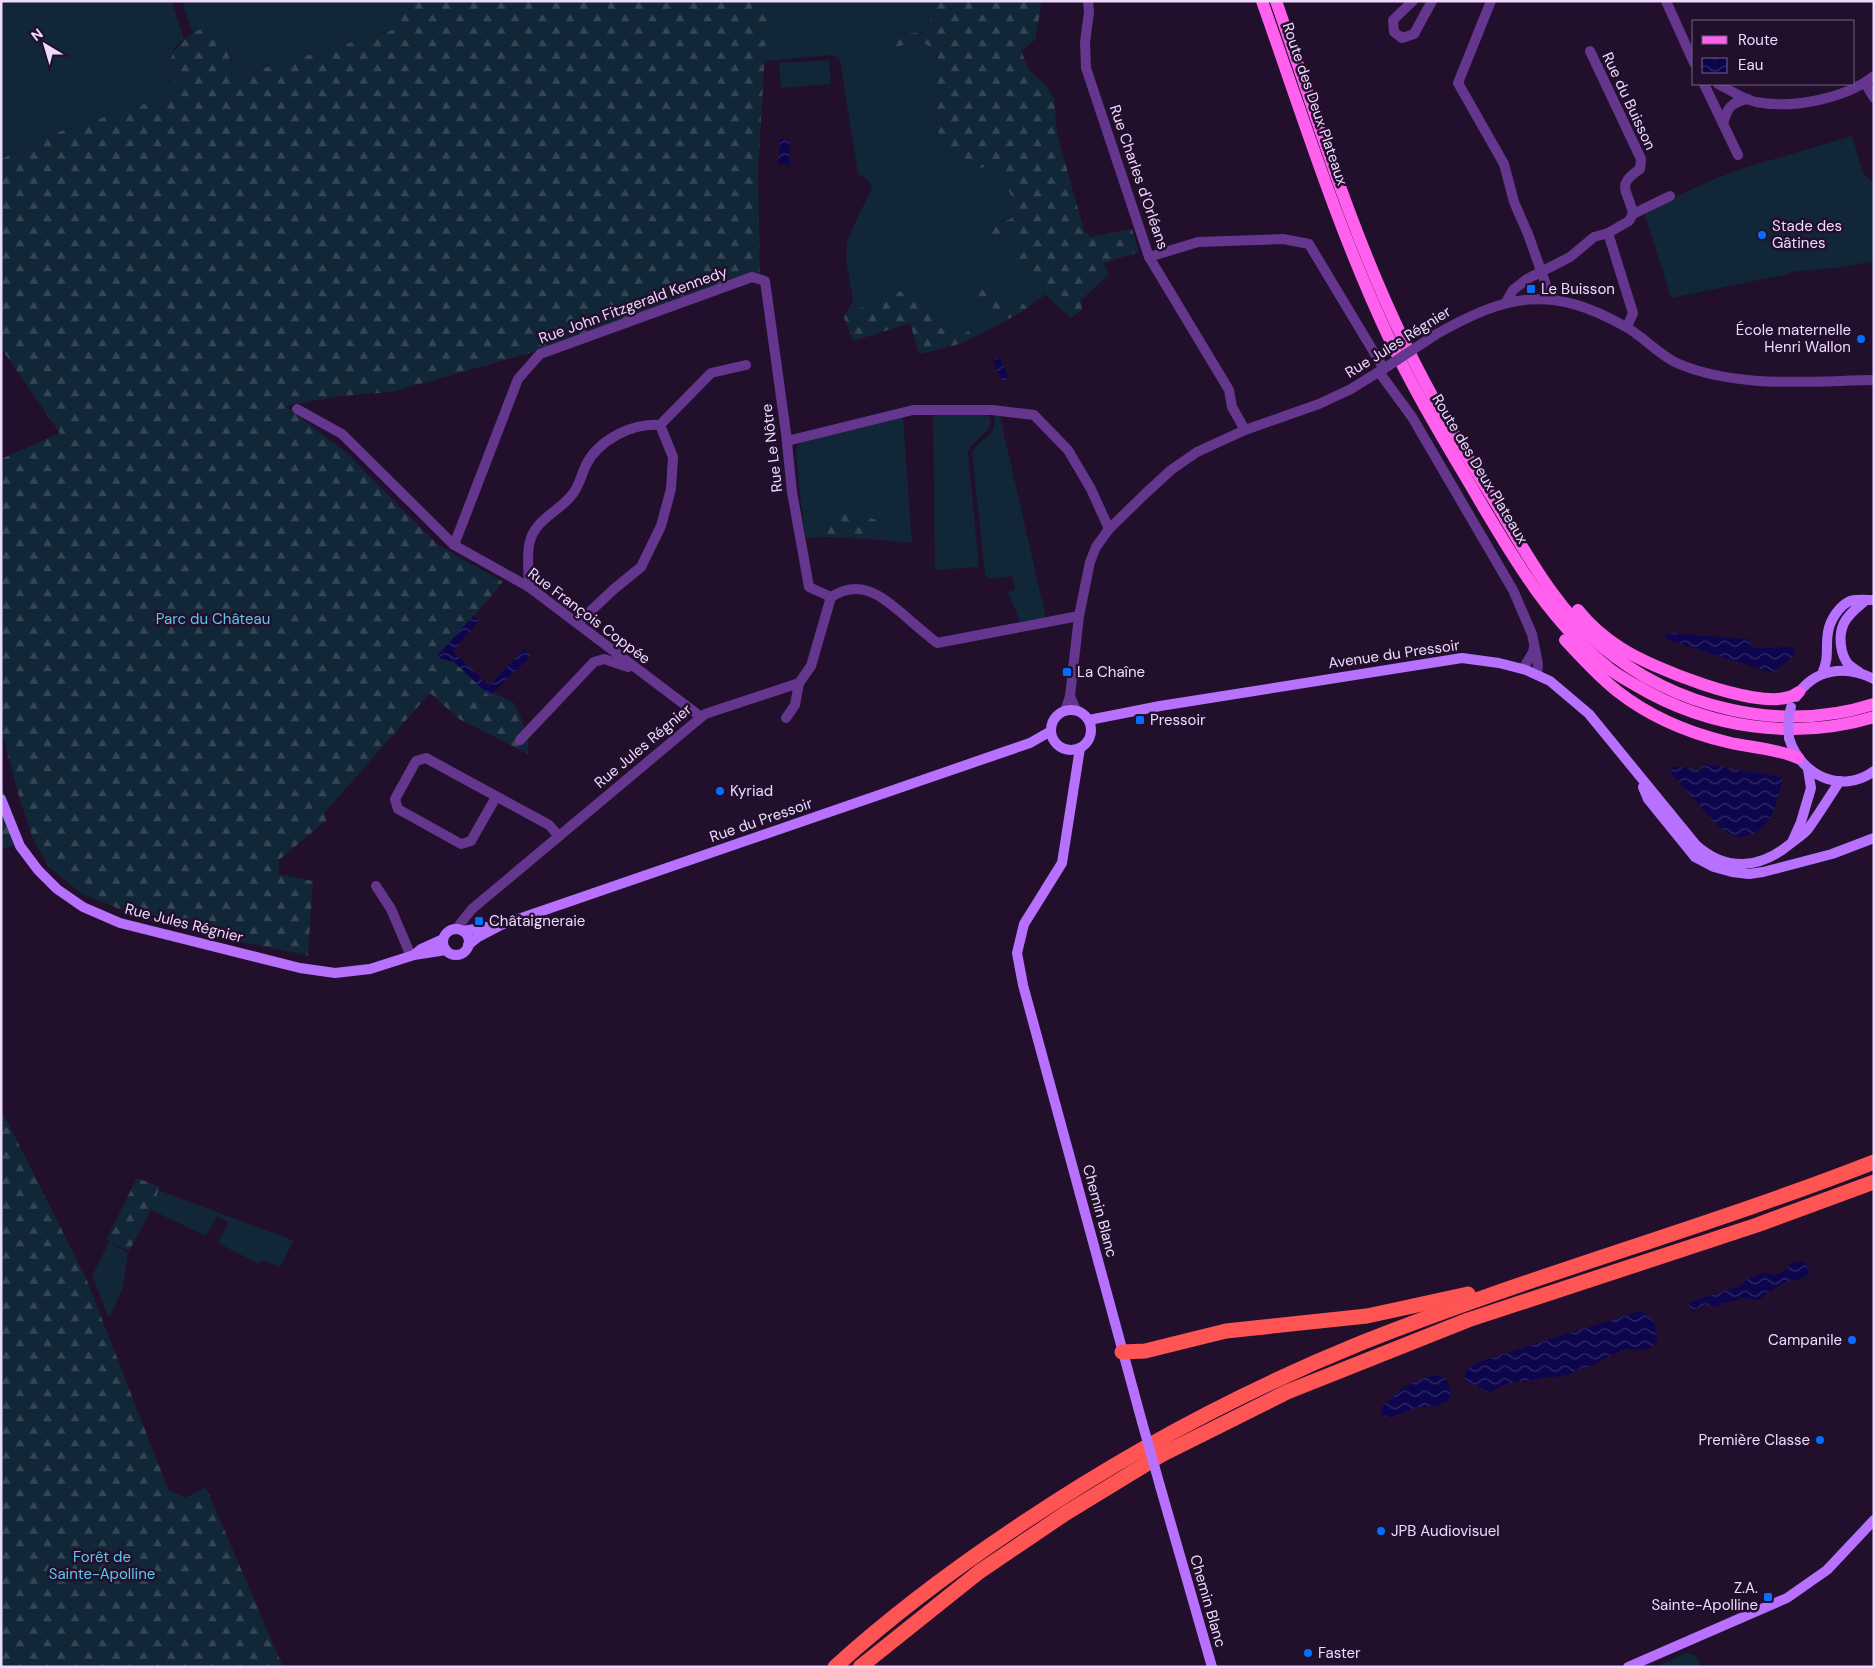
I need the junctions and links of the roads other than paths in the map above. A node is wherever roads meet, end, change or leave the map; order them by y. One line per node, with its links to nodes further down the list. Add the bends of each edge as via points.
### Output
1 (1088, 1): 21 (street, Rue Charles d'Orléans, via 1086,68)
2 (1262, 1): 37 (main road, Route des Deux Plateaux, via 1344,234 1374,308 1417,394)
3 (1276, 1): 34 (main road, Route des Deux Plateaux, via 1374,275 1426,386)
4 (1413, 1): 5 (street, via 1393,20 1394,32 1402,38 1414,34)
5 (1432, 1)
6 (1492, 1): 22 (street, via 1458,83 1504,164 1514,202)
7 (1666, 1): 9 (street)
8 (1590, 51): 19 (street, Rue du Buisson, via 1641,159 1640,169 1624,185)
9 (1692, 58)
10 (1874, 76): 11 (street)
11 (1865, 83): 14 (street); 15 (street, via 1824,100 1787,104)
12 (1704, 85): 16 (street)
13 (1720, 85): 15 (street)
14 (1874, 98)
15 (1748, 99): 16 (street, via 1732,104)
16 (1723, 124): 17 (street)
17 (1738, 155)
18 (1670, 196): 19 (street)
19 (1633, 214): 20 (street, via 1629,221)
20 (1608, 233): 22 (street, via 1594,237 1570,257); 26 (street, via 1633,313)
21 (1149, 257): 28 (street, via 1198,242 1283,240 1309,244); 32 (street, Rue Charles d'Orléans, via 1229,390 1232,407)
22 (1541, 271): 24 (street); 25 (street, via 1513,290)
23 (765, 281): 33 (street, Rue Le Nôtre); 36 (street, Rue John Fitzgerald Kennedy, via 752,277 540,354 518,379)
24 (1551, 299): 25 (street, Rue Jules Régnier, via 1527,298); 26 (street, Rue Jules Régnier, via 1582,306)
25 (1506, 302): 28 (street, Rue Jules Régnier, bridge, via 1461,320)
26 (1627, 327): 29 (street, Rue Jules Régnier, via 1678,363 1731,379)
27 (746, 364): 31 (street, via 712,373)
28 (1384, 369): 32 (street, Rue Jules Régnier, via 1319,404); 43 (street, via 1479,529 1527,620)
29 (1874, 380)
30 (297, 410): 36 (street, Rue François Coppée, via 342,434)
31 (660, 425): 38 (street, via 646,424 621,433 596,451 586,464 571,497 535,528 529,542); 42 (street, via 673,457 671,489 661,526 641,568)
32 (1245, 430): 35 (street, Rue Jules Régnier, via 1197,452 1171,470)
33 (787, 441): 35 (street, via 913,410 992,410 1034,415 1068,450 1092,489); 39 (street, Rue Le Nôtre, via 792,492 809,587)
34 (1480, 477): 51 (main road, via 1496,492 1550,577 1580,614 1623,650 1703,685 1733,693 1763,699 1788,698); 52 (main road, Route des Deux Plateaux, via 1547,584 1574,619 1611,654 1648,679 1676,693 1740,712 1777,716 1826,714)
35 (1109, 529): 41 (street, Rue Jules Régnier, via 1090,562)
36 (454, 545): 38 (street, Rue François Coppée)
37 (1521, 569): 56 (main road, Route des Deux Plateaux, via 1564,628 1585,648 1613,672 1673,705 1736,724 1766,728 1833,726); 66 (main road, via 1526,588 1561,635 1618,692 1669,722 1698,734)
38 (529, 587): 42 (street, Rue François Coppée)
39 (831, 597): 41 (street, via 840,591 866,590 883,598 937,643); 50 (street, via 811,666)
40 (1870, 600): 46 (street, via 1850,614 1841,631 1845,658); 47 (street, via 1851,601 1833,618 1828,634 1827,663)
41 (1079, 616): 53 (street, Rue Jules Régnier)
42 (578, 623): 45 (street, Rue François Coppée)
43 (1535, 646): 44 (street); 48 (street)
44 (1523, 669): 48 (street, Avenue du Pressoir); 54 (street, Avenue du Pressoir, via 1462,658)
45 (638, 671): 55 (street, Rue François Coppée); 61 (street, via 612,660 594,662)
46 (1860, 672): 47 (street, via 1842,670); 49 (street)
47 (1822, 674): 51 (street)
48 (1537, 675): 70 (street, Avenue du Pressoir, via 1550,681 1589,714)
49 (1874, 679)
50 (799, 683): 55 (street, Rue Jules Régnier); 57 (street, via 795,704)
51 (1799, 692): 66 (street, bridge, via 1788,720 1789,738)
52 (1874, 704)
53 (1070, 711): 58 (street); 59 (street, via 1055,719)
54 (1110, 716): 58 (street, Avenue du Pressoir); 60 (street, Avenue du Pressoir)
55 (701, 717): 74 (street, Rue Jules Régnier)
56 (1874, 717)
57 (786, 718)
58 (1089, 720): 60 (street)
59 (1052, 731): 62 (street, Rue du Pressoir); 63 (street)
60 (1091, 732): 64 (street)
61 (520, 740)
62 (1030, 743): 63 (street, Rue du Pressoir); 78 (street, Rue du Pressoir)
63 (1057, 744): 65 (street)
64 (1080, 748): 65 (street); 67 (street, Chemin Blanc)
65 (1068, 750): 67 (street)
66 (1798, 758): 68 (street)
67 (1076, 768): 87 (street, Chemin Blanc, via 1062,863 1024,924 1017,953)
68 (1808, 769): 71 (street, via 1822,777); 76 (street, via 1811,788)
69 (1872, 776): 71 (street)
70 (1639, 777): 75 (street, Avenue du Pressoir, via 1648,799 1695,856 1714,867 1732,872 1749,874 1780,868); 76 (street, Avenue du Pressoir, via 1689,838 1712,857 1735,864 1751,864 1768,860)
71 (1840, 781): 76 (street, Avenue du Pressoir, via 1807,831)
72 (496, 797): 72 (street, via 426,758 416,761 395,799 398,809 461,844 471,841); 74 (street, via 549,825)
73 (1, 799): 83 (street, Rue Jules Régnier, via 20,846 38,870 57,889 101,916 300,968 335,973 370,969)
74 (559, 836): 79 (street, Rue Jules Régnier, via 472,909)
75 (1874, 838)
76 (1791, 843)
77 (376, 886): 83 (street, via 391,909)
78 (501, 925): 79 (street, Rue du Pressoir); 81 (street, Rue du Pressoir)
79 (460, 930): 80 (street, via 448,932); 81 (street, via 468,937)
80 (443, 939): 82 (street); 83 (street)
81 (468, 945): 82 (street, via 460,954)
82 (446, 950): 83 (street)
83 (412, 955)
84 (1874, 1162): 86 (highway, via 1753,1208)
85 (1874, 1182): 90 (highway, via 1757,1225 1468,1320 1287,1392 1161,1455 1066,1513 979,1572)
86 (1516, 1287): 87 (highway, via 1490,1288 1367,1316 1226,1332 1145,1351); 89 (highway, via 1311,1364 1154,1441 969,1559)
87 (1122, 1352): 91 (street, Chemin Blanc, bridge)
88 (1874, 1520): 92 (street, via 1827,1570 1788,1598)
89 (835, 1667)
90 (860, 1667)
91 (1212, 1667)
92 (1628, 1667)

